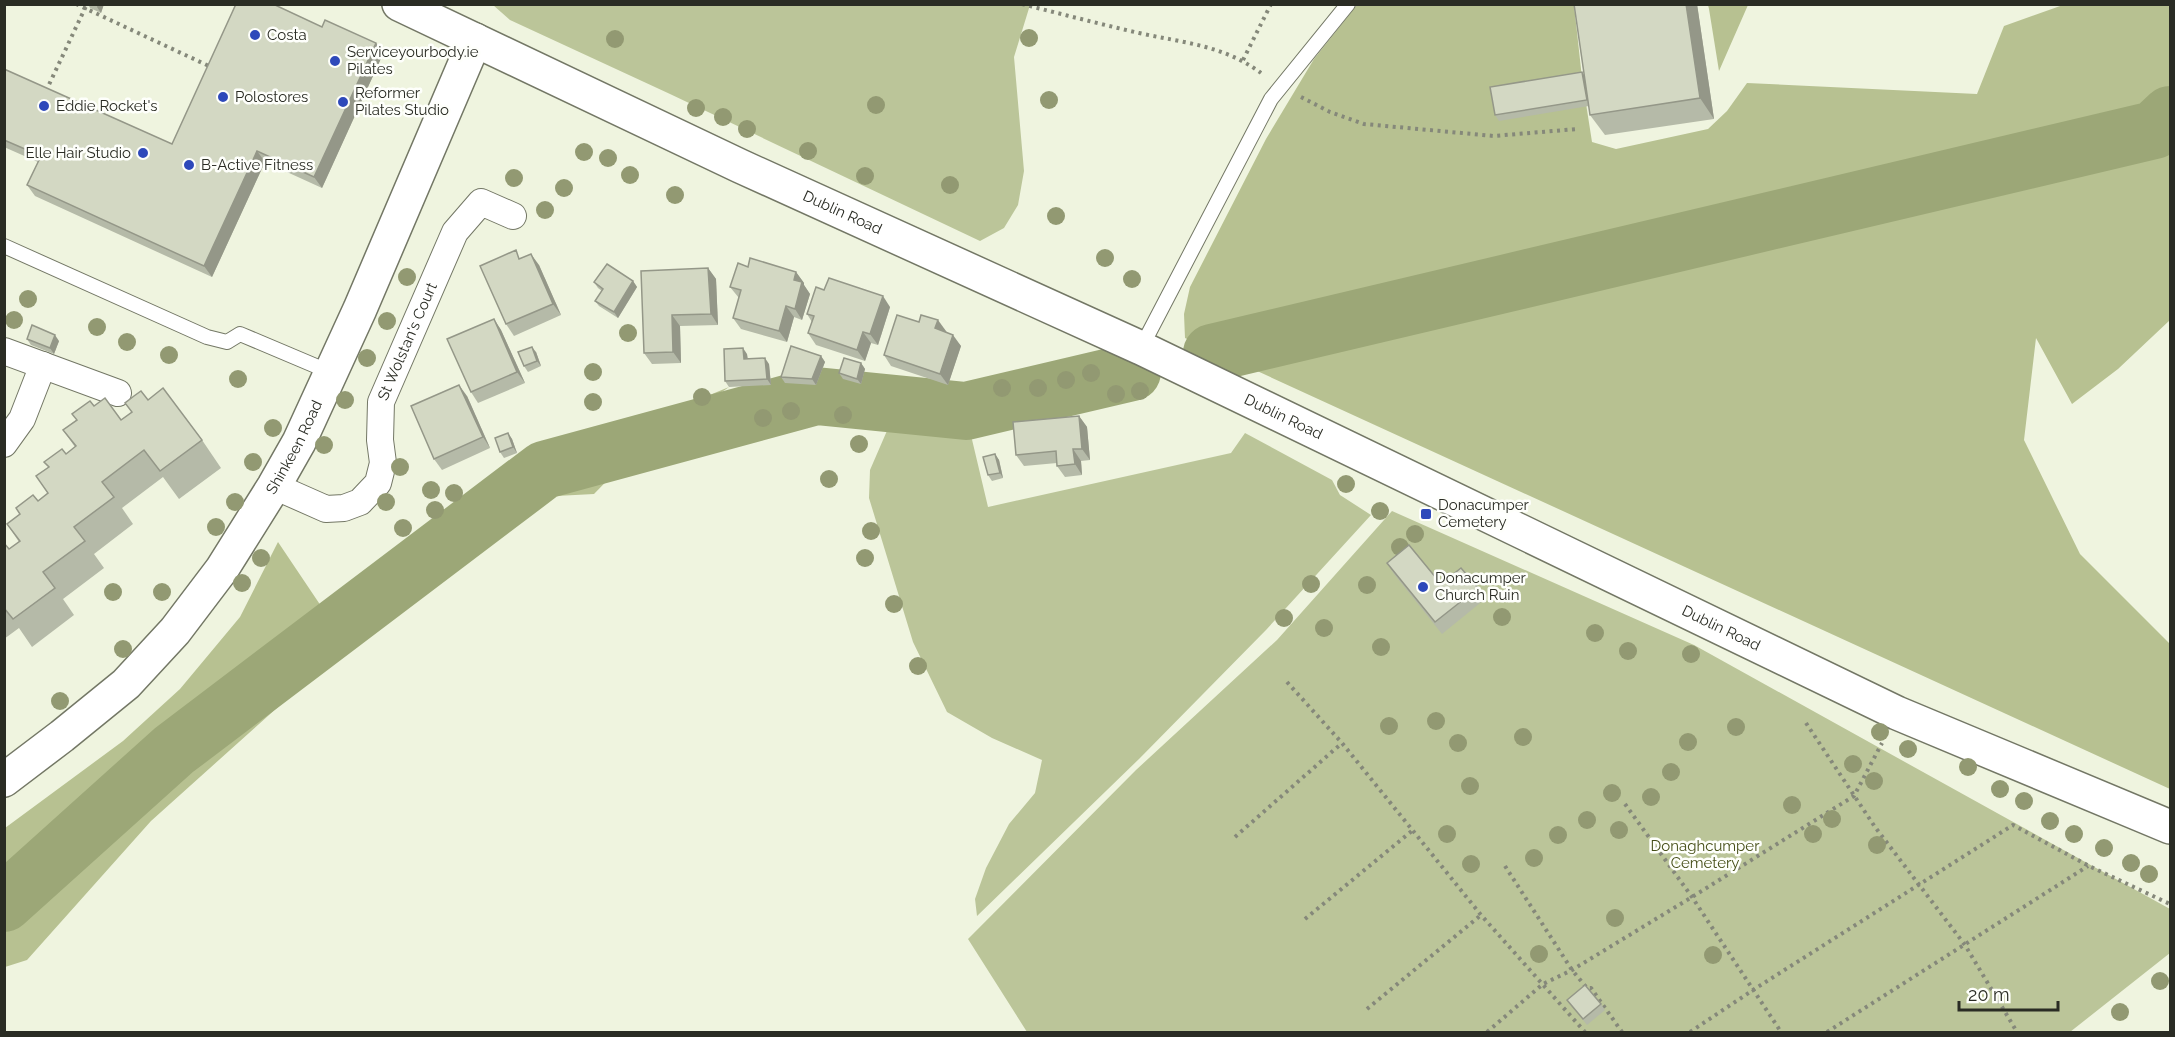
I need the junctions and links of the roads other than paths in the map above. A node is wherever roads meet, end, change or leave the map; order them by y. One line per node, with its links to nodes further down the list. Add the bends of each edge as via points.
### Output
1 (399, 4): 3 (main road, Dublin Road)
2 (1348, 4): 6 (lane, via 1271,99)
3 (475, 40): 6 (main road, Dublin Road, via 750,171); 9 (main road, Shinkeen Road)
4 (513, 216): 12 (street, St Wolstan's Court, via 481,202 455,232 381,402 383,463 378,483 360,502 326,509)
5 (4, 246): 9 (lane, via 207,338 227,342 240,334)
6 (1141, 348): 14 (main road, Dublin Road, via 1896,713)
7 (4, 351): 8 (street)
8 (43, 365): 10 (street); 11 (street, via 22,419)
9 (330, 372): 12 (main road, Shinkeen Road, via 299,442)
10 (118, 393)
11 (4, 444)
12 (274, 486): 13 (main road, Shinkeen Road, via 222,569 176,631 126,684)
13 (4, 780)
14 (2170, 827)

